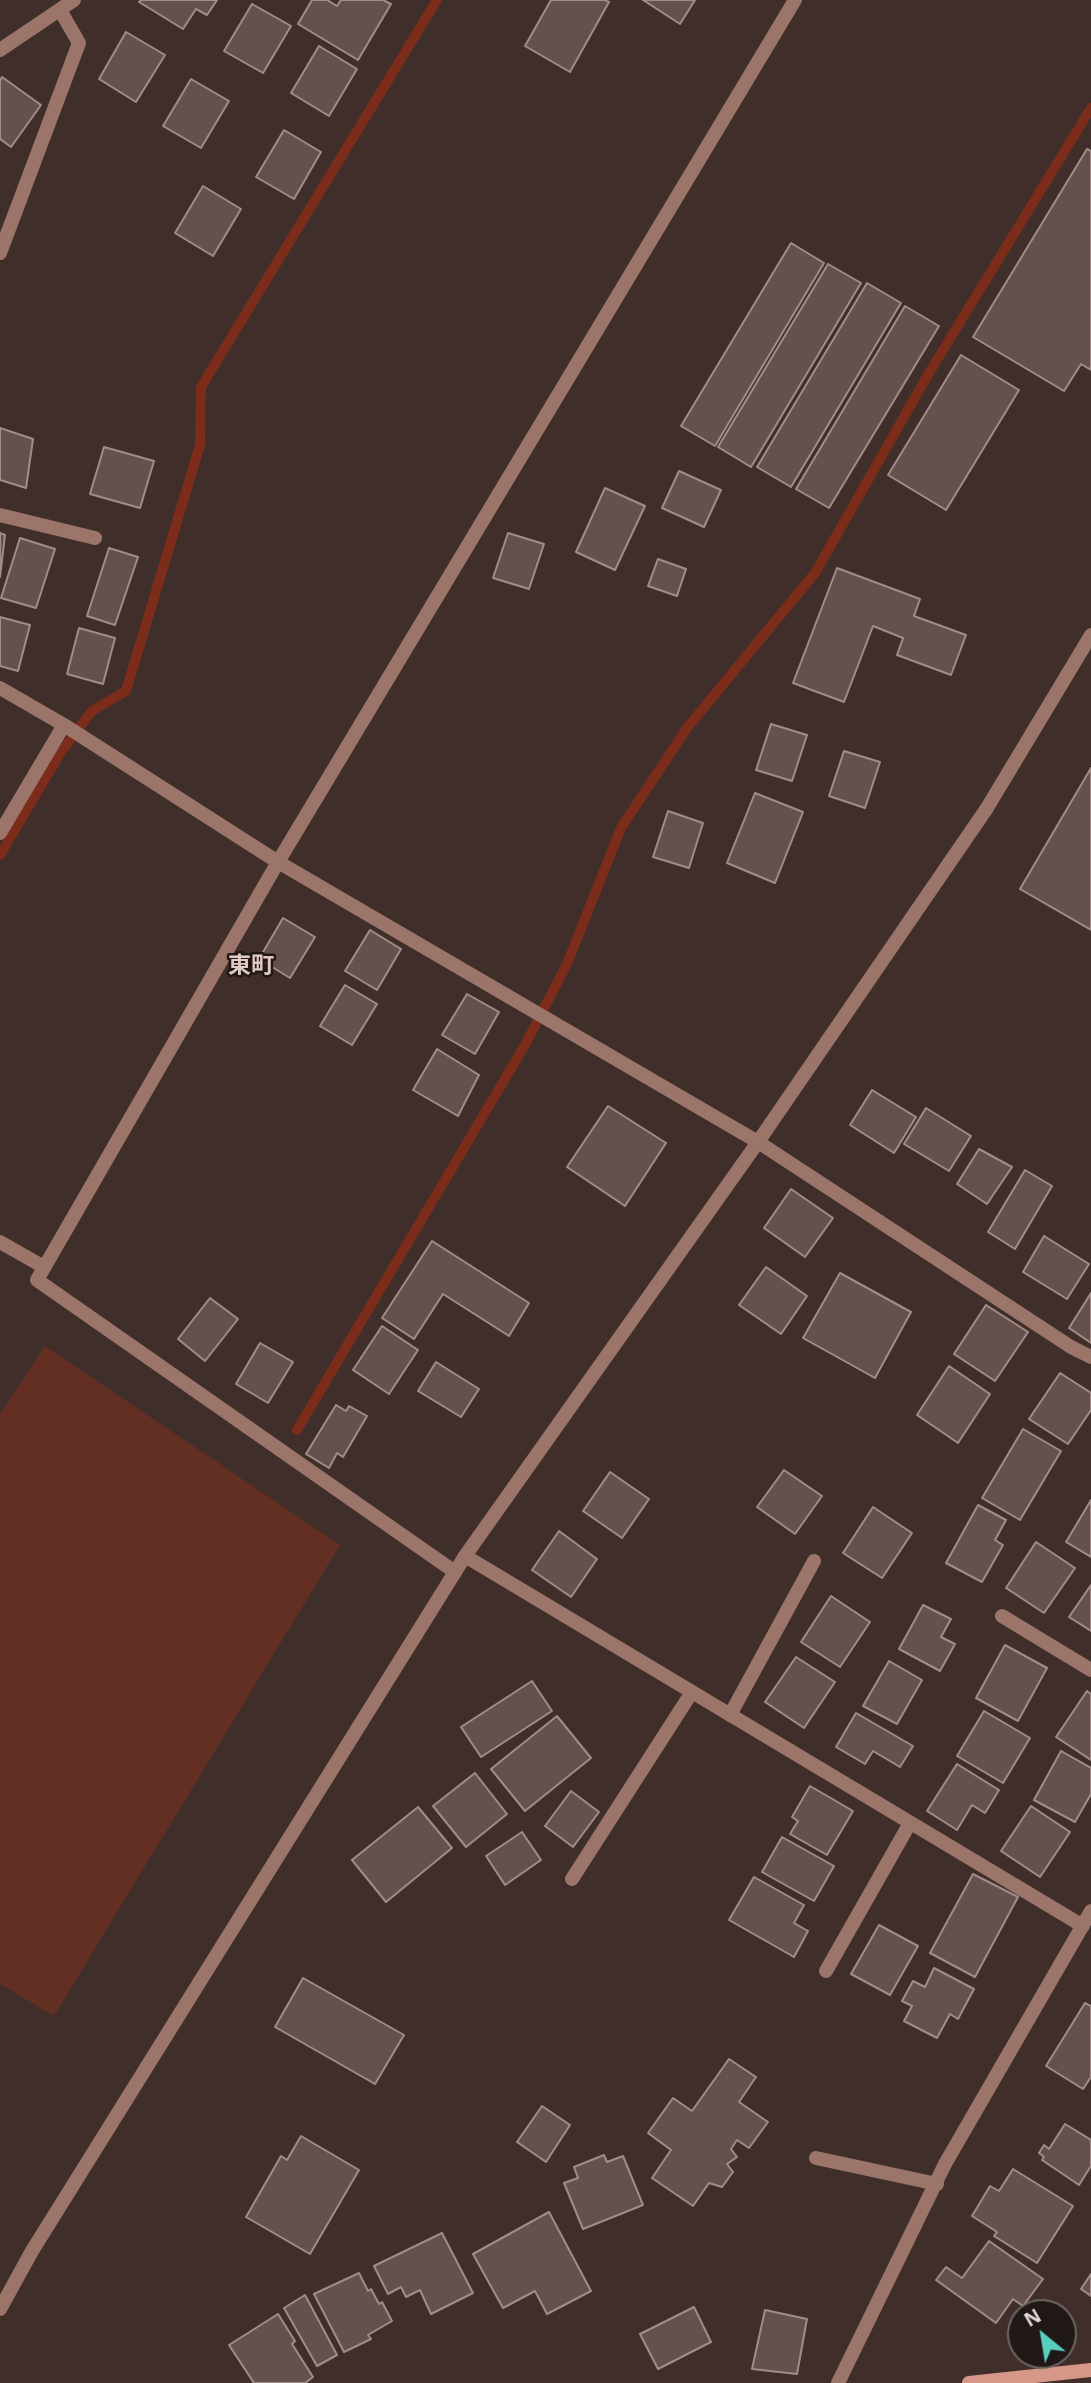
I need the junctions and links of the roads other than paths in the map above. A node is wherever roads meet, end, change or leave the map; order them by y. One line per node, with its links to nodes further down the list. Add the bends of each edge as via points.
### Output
1 (74, 0): 3 (street)
2 (795, 0): 12 (street)
3 (60, 10): 4 (street); 5 (street, via 79,43)
4 (0, 50)
5 (0, 253)
6 (0, 515): 7 (street)
7 (95, 538)
8 (1091, 635): 13 (street, via 987,808)
9 (0, 688): 10 (street)
10 (64, 725): 11 (street); 12 (street)
11 (0, 833)
12 (278, 862): 13 (street); 15 (street)
13 (758, 1142): 16 (street); 17 (street)
14 (0, 1242): 15 (street)
15 (44, 1268): 19 (street, via 37,1280)
16 (1091, 1357)
17 (465, 1556): 19 (street); 22 (street)
18 (814, 1561): 23 (street)
19 (455, 1572): 31 (street, via 39,2239)
20 (1002, 1616): 21 (street)
21 (1091, 1671)
22 (692, 1692): 23 (street); 25 (street)
23 (730, 1715): 24 (street)
24 (910, 1823): 27 (street); 28 (street)
25 (572, 1879)
26 (1091, 1911): 27 (street)
27 (1083, 1926): 30 (street)
28 (826, 1971)
29 (816, 2158): 30 (street)
30 (937, 2184): 33 (street)
31 (0, 2309)
32 (1091, 2370): 34 (main road)
33 (838, 2383)
34 (969, 2383)

